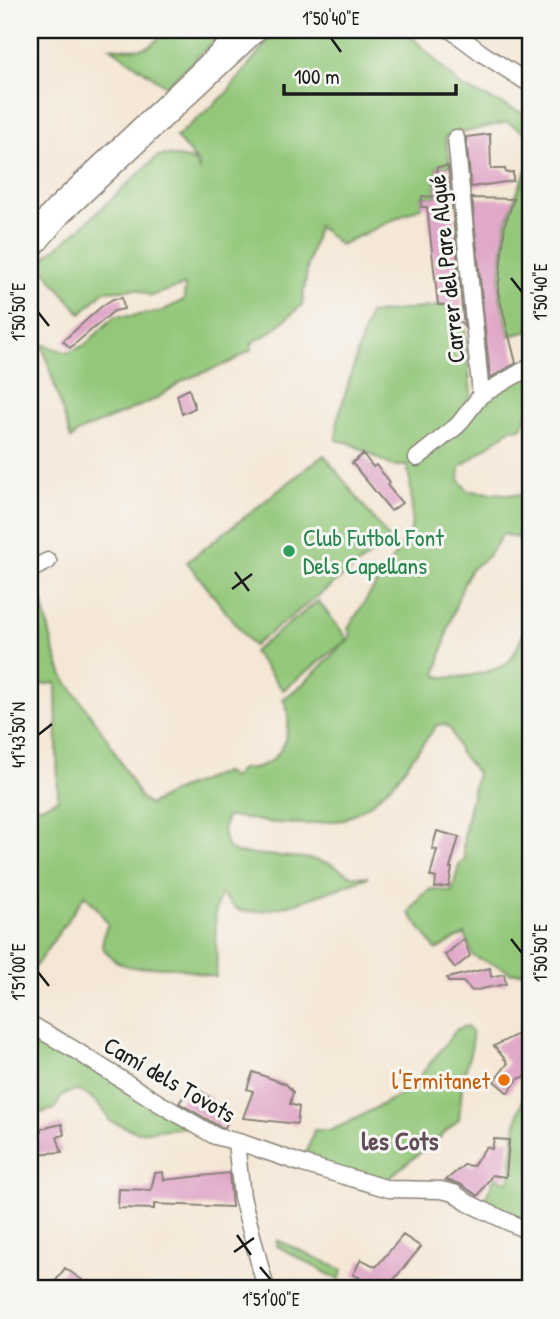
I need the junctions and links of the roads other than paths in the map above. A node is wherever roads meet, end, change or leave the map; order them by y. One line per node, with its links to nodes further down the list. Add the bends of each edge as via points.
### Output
1 (241, 30): 6 (street)
2 (260, 30): 7 (street, via 62,216)
3 (451, 30): 4 (street)
4 (530, 84)
5 (456, 138): 9 (street, Carrer del Pare Algué)
6 (30, 234)
7 (30, 254)
8 (530, 365): 9 (street)
9 (481, 394): 10 (street, via 458,425)
10 (417, 458)
11 (48, 561): 12 (street)
12 (30, 570)
13 (30, 1024): 14 (street, Camí dels Tovots, via 215,1136)
14 (236, 1142): 15 (street, Camí dels Tovots, via 389,1189 454,1193); 16 (street, via 242,1197)
15 (530, 1232)
16 (266, 1289)

